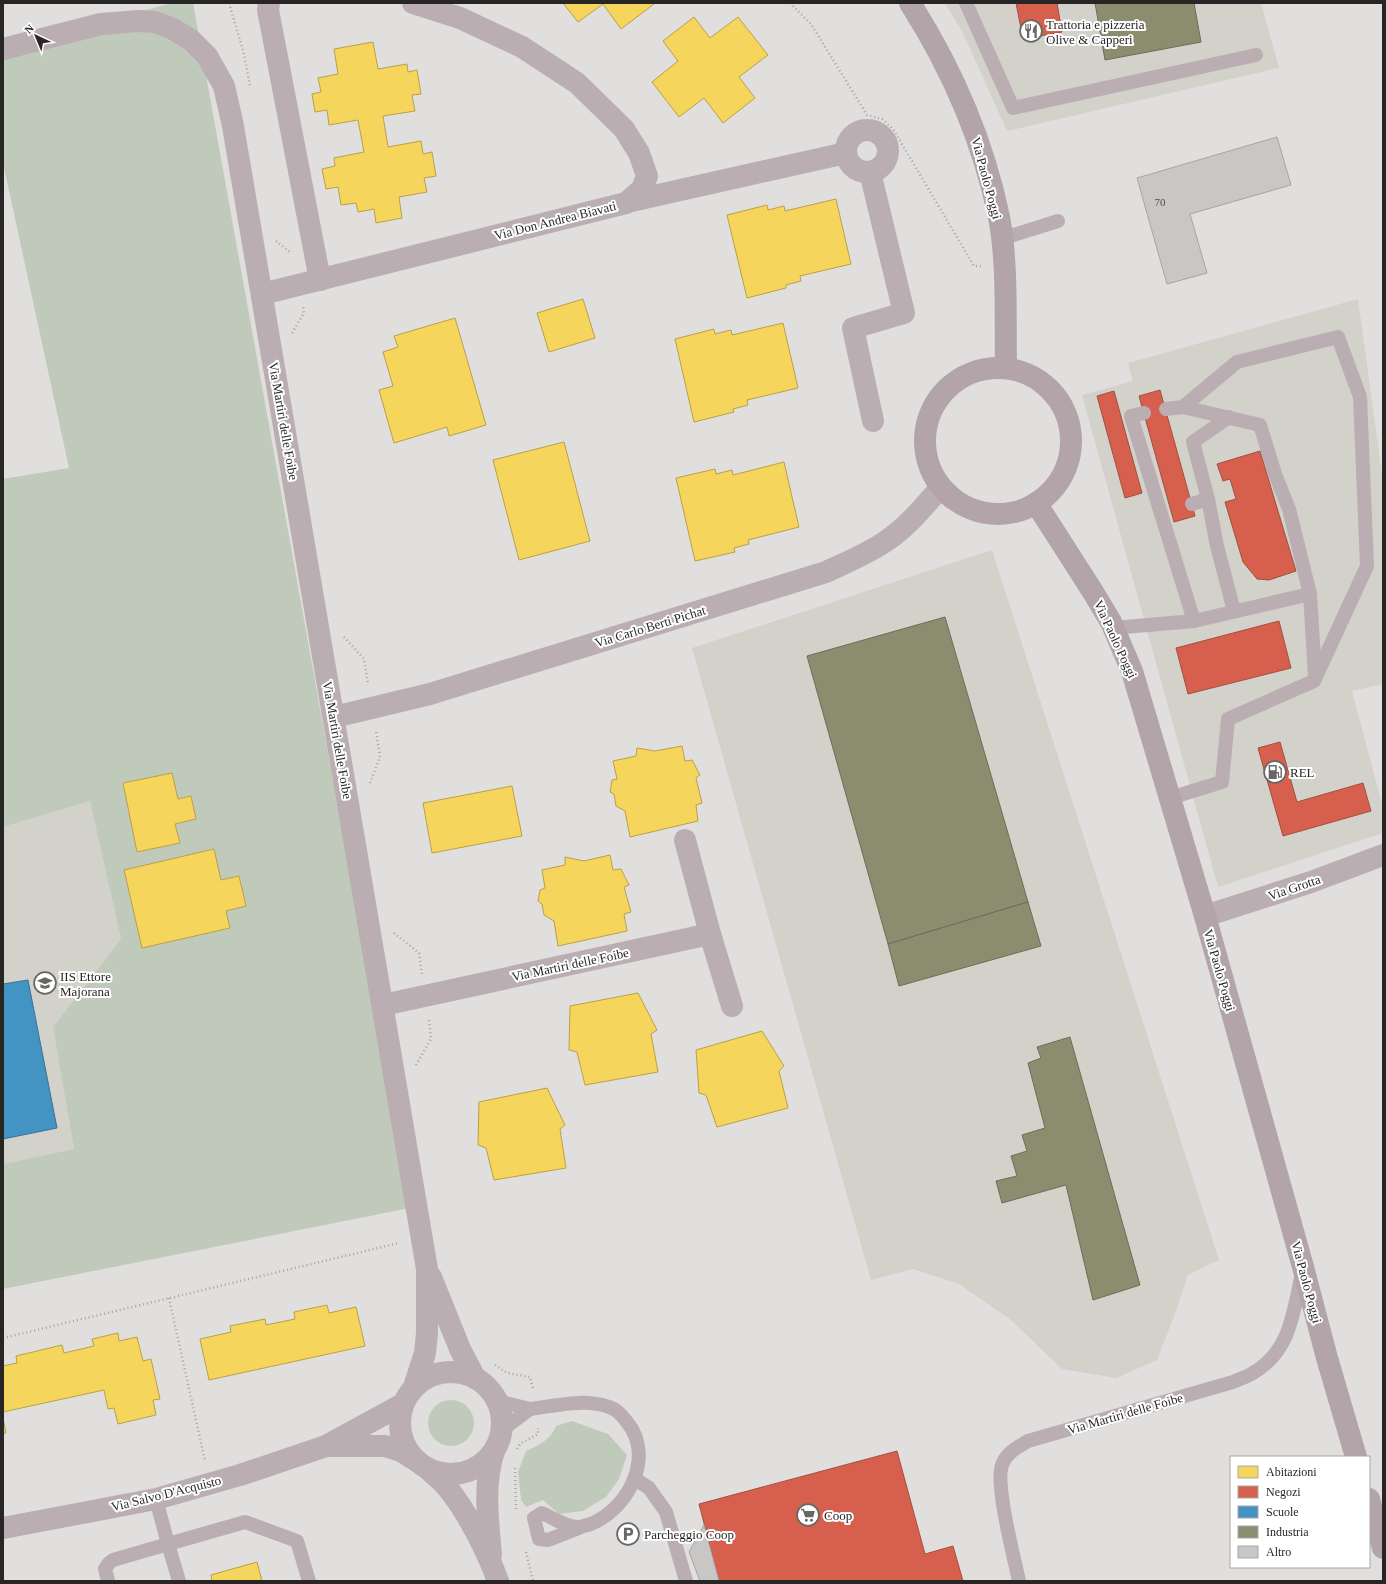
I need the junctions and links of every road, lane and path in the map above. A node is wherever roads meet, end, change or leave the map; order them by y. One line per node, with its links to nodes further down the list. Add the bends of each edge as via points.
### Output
1 (268, 3): 14 (street)
2 (413, 3): 10 (street, Via Don Andrea Biavati, via 460,18 522,47 577,83 624,129 639,153 647,176 642,189)
3 (790, 3): 13 (path, via 811,24 867,115 882,119 893,128 974,266)
4 (910, 3): 12 (main road, Via Paolo Poggi, via 952,75 968,113 987,170 999,218)
5 (966, 3): 7 (lane, via 1012,108)
6 (3, 49): 15 (street, Via Martiri delle Foibe, via 101,24 138,21 155,22 191,40 207,56 224,86)
7 (1256, 55)
8 (846, 153): 9 (street, via 854,168 860,172); 9 (street, via 847,144 856,133 870,131 882,137 886,142 887,156 880,168); 10 (street)
9 (870, 172): 21 (street, via 904,313 853,328)
10 (626, 203): 14 (street, Via Don Andrea Biavati)
11 (1058, 220): 12 (lane)
12 (1001, 239): 13 (main road, Via Paolo Poggi)
13 (1004, 265): 16 (main road, Via Paolo Poggi)
14 (320, 280): 15 (street, Via Don Andrea Biavati)
15 (262, 294): 31 (street, Via Martiri delle Foibe)
16 (1006, 368): 22 (main road, via 982,370 959,379 941,396 929,418 925,442 929,466); 24 (main road, via 1037,379 1060,402 1067,417 1071,450 1067,466 1049,493)
17 (1183, 407): 18 (lane); 20 (lane); 30 (lane, via 1237,362 1338,337 1360,397 1366,566)
18 (1166, 409)
19 (1144, 413): 28 (lane, via 1131,416 1165,511)
20 (1229, 417): 23 (lane, via 1193,442); 26 (lane, via 1260,425 1289,509)
21 (873, 421)
22 (941, 487): 24 (main road, via 969,508 986,513 1003,514); 31 (street, Via Carlo Berti Pichat, via 912,519 889,539 826,572 430,694)
23 (1208, 499): 25 (lane); 27 (lane)
24 (1036, 504): 29 (main road, Via Paolo Poggi)
25 (1192, 504)
26 (1310, 594): 27 (lane); 30 (lane)
27 (1234, 611): 28 (lane)
28 (1194, 621): 29 (lane)
29 (1114, 628): 32 (main road, Via Paolo Poggi, via 1132,671)
30 (1315, 678): 32 (lane, via 1314,681 1228,719 1222,782)
31 (334, 717): 37 (street, Via Martiri delle Foibe)
32 (1170, 798): 35 (main road, Via Paolo Poggi)
33 (684, 840): 36 (street)
34 (1383, 855): 35 (street, Via Grotta, via 1311,882)
35 (1205, 916): 40 (main road, Via Paolo Poggi)
36 (710, 934): 37 (street, Via Martiri delle Foibe); 38 (street)
37 (383, 1005): 39 (street, Via Martiri delle Foibe)
38 (732, 1006)
39 (422, 1238): 41 (street, Via Martiri delle Foibe); 42 (path)
40 (1303, 1267): 51 (main road, Via Paolo Poggi); 70 (lane, Via Martiri delle Foibe, via 1287,1336 1272,1358 1253,1373 1233,1382 1028,1441 1012,1450 1002,1465 999,1478)
41 (427, 1269): 44 (street, Via Martiri delle Foibe, via 460,1350); 45 (street, Via Martiri delle Foibe, via 425,1353)
42 (169, 1298): 43 (path); 55 (path)
43 (3, 1338)
44 (475, 1378): 45 (street, Via Martiri delle Foibe, via 447,1372 427,1377); 46 (street, Via Martiri delle Foibe, via 492,1392)
45 (409, 1395): 49 (street); 53 (street, Via Martiri delle Foibe, via 400,1415 400,1433 407,1451)
46 (497, 1400): 47 (lane); 48 (street, Via Martiri delle Foibe)
47 (534, 1408): 48 (lane); 50 (path, via 538,1434); 54 (lane, via 597,1404 610,1407 622,1414 633,1429 637,1440 639,1460)
48 (502, 1430): 50 (street, Via Martiri delle Foibe, via 499,1441)
49 (326, 1446): 53 (street, via 385,1446 401,1451); 55 (street, Via Salvo D'Acquisto)
50 (504, 1452): 53 (street, Via Martiri delle Foibe, via 469,1472 438,1473); 64 (street, Via Martiri delle Foibe, via 489,1466 487,1493)
51 (1356, 1456)
52 (515, 1462): 58 (path)
53 (421, 1465): 64 (street, Via Martiri delle Foibe, via 446,1486 467,1518)
54 (635, 1479): 60 (lane, via 615,1509 599,1521); 69 (lane, via 649,1488 666,1512)
55 (209, 1483): 56 (street, Via Salvo D'Acquisto)
56 (156, 1499): 59 (street, Via Salvo D'Acquisto); 61 (lane)
57 (1370, 1502): 63 (main road)
58 (516, 1516)
59 (3, 1528)
60 (579, 1528)
61 (168, 1544): 65 (lane, via 113,1560 105,1569); 66 (lane); 67 (lane, via 245,1522 297,1541)
62 (524, 1545): 68 (path)
63 (1383, 1548)
64 (495, 1572)
65 (108, 1581)
66 (179, 1581)
67 (309, 1581)
68 (533, 1581)
69 (686, 1581)
70 (1019, 1581)

